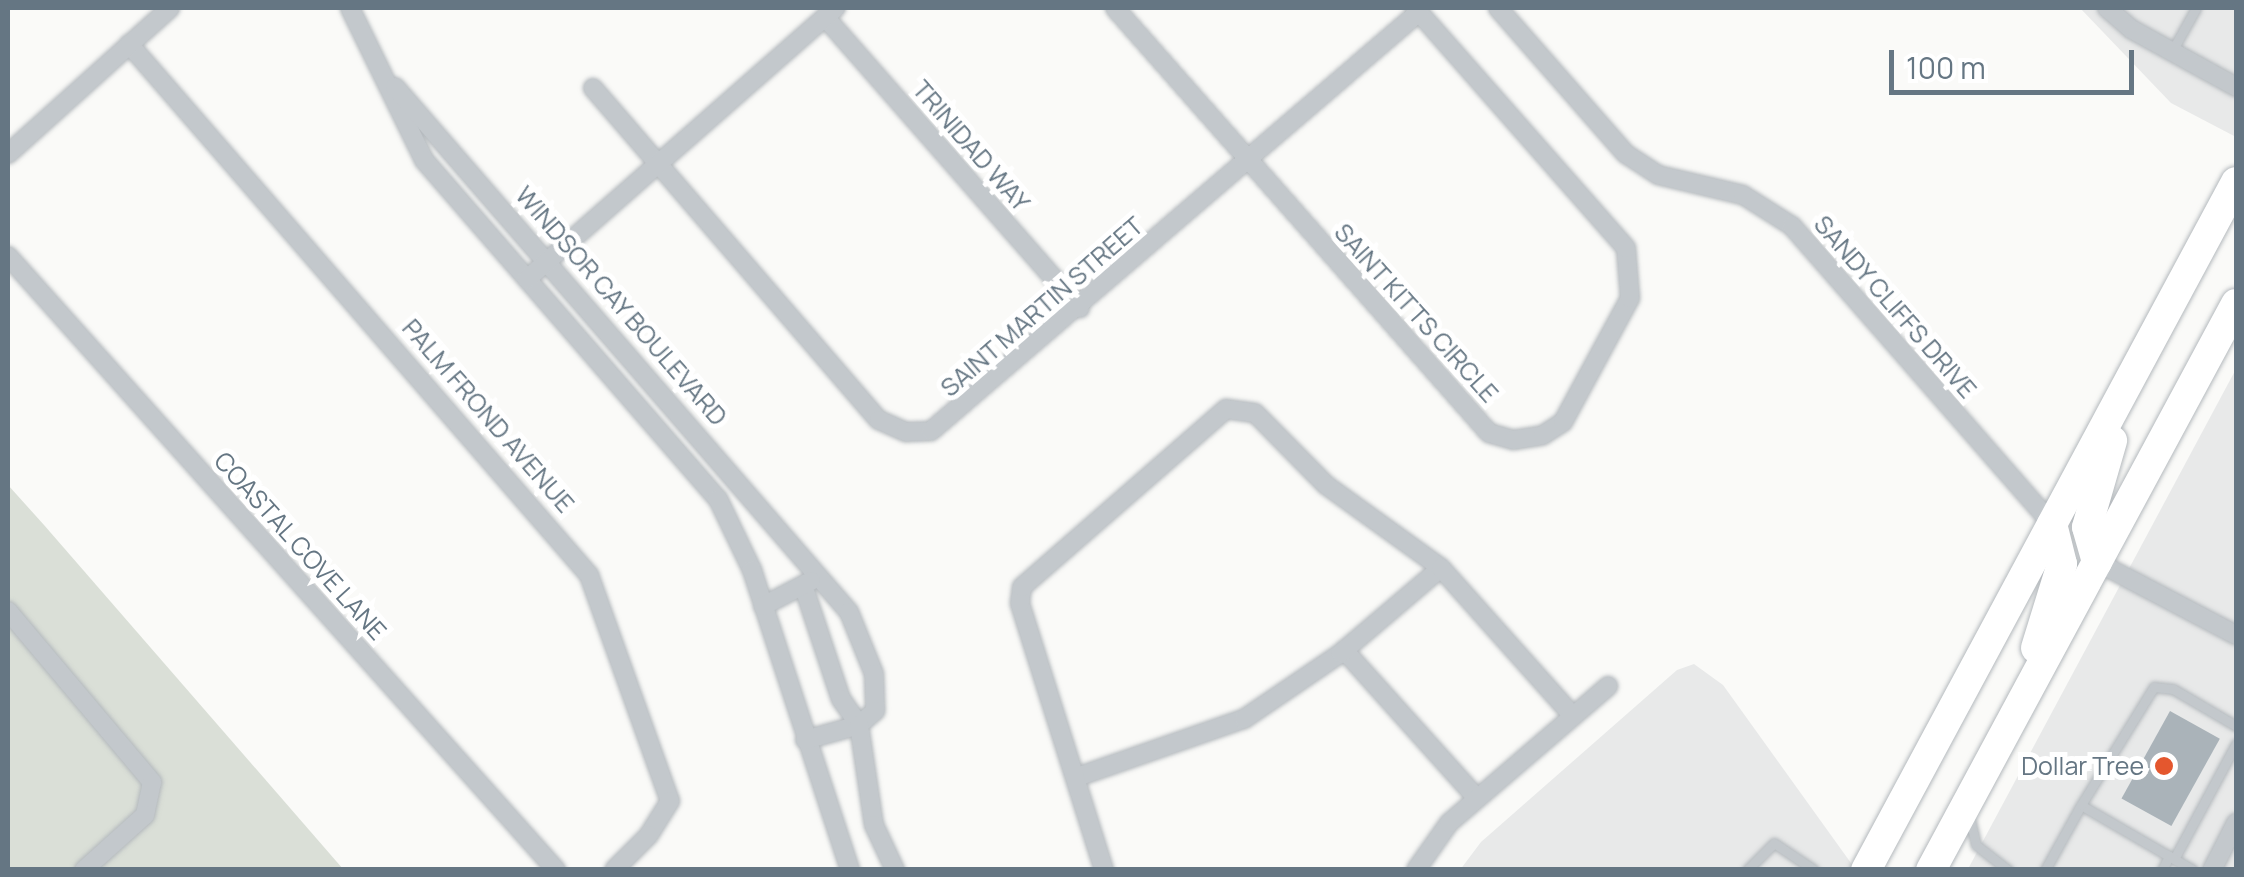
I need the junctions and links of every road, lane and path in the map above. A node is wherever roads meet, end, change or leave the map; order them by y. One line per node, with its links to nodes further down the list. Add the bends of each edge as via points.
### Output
1 (170, 8): 9 (street)
2 (350, 8): 11 (street, WINDSOR CAY BOULEVARD)
3 (1115, 8): 15 (street, SAINT KITTS CIRCLE)
4 (1498, 8): 24 (street, SANDY CLIFFS DRIVE, via 1626,154 1658,175 1744,194 1792,226)
5 (2107, 8): 10 (street)
6 (2196, 8): 10 (lane)
7 (1417, 10): 15 (street, SAINT MARTIN STREET); 15 (street, SAINT KITTS CIRCLE, via 1626,248 1630,298 1563,422 1528,438 1489,433)
8 (831, 12): 16 (street); 22 (street, TRINIDAD WAY)
9 (129, 44): 14 (street); 48 (street, PALM FROND AVENUE, via 589,575 670,802 650,835)
10 (2172, 51): 12 (street)
11 (381, 72): 19 (street, WINDSOR CAY BOULEVARD); 20 (street, WINDSOR CAY BOULEVARD, via 424,160)
12 (2236, 86)
13 (592, 88): 16 (street, SAINT MARTIN STREET)
14 (8, 154)
15 (1248, 161): 22 (street, SAINT MARTIN STREET)
16 (658, 162): 19 (street); 22 (street, SAINT MARTIN STREET, via 879,420 906,432 932,431 952,419)
17 (2236, 182): 23 (highway)
18 (8, 256): 47 (street, COASTAL COVE LANE)
19 (548, 259): 20 (street); 27 (street, WINDSOR CAY BOULEVARD)
20 (527, 279): 28 (street, WINDSOR CAY BOULEVARD, via 718,499)
21 (2236, 304): 25 (highway)
22 (1080, 308)
23 (2130, 381): 24 (highway); 25 (highway, via 2087,527)
24 (2052, 524): 33 (highway, via 2062,564); 55 (highway)
25 (2097, 562): 30 (street); 33 (highway)
26 (1441, 568): 31 (street); 34 (street); 39 (street, via 1326,485 1255,413 1226,409 1022,587 1020,603)
27 (812, 581): 28 (street); 35 (street, WINDSOR CAY BOULEVARD, via 840,699); 35 (street, WINDSOR CAY BOULEVARD, via 849,612 874,674 876,711)
28 (763, 606): 37 (street, WINDSOR CAY BOULEVARD)
29 (8, 611): 46 (street, via 152,782 145,815)
30 (2236, 635)
31 (1344, 650): 39 (street, via 1244,719); 40 (street)
32 (1608, 686): 34 (street)
33 (2018, 708): 41 (highway)
34 (1573, 716): 40 (street)
35 (859, 725): 37 (street); 50 (street, WINDSOR CAY BOULEVARD, via 874,825)
36 (2236, 726): 42 (lane, via 2173,688 2154,687)
37 (805, 740): 49 (street, WINDSOR CAY BOULEVARD)
38 (2236, 744): 44 (lane)
39 (1077, 777): 51 (street)
40 (1477, 798): 52 (street, via 1431,844)
41 (1967, 803): 56 (highway); 57 (lane, via 1976,845)
42 (2081, 805): 44 (lane); 58 (lane)
43 (2236, 823): 61 (street)
44 (2172, 857): 59 (lane); 60 (lane)
45 (1798, 866): 53 (lane, via 1774,843); 54 (lane)
46 (84, 870)
47 (556, 870)
48 (614, 870)
49 (850, 870)
50 (895, 870)
51 (1104, 870)
52 (1416, 870)
53 (1748, 870)
54 (1814, 870)
55 (1866, 870)
56 (1931, 870)
57 (2008, 870)
58 (2045, 870)
59 (2162, 870)
60 (2192, 870)
61 (2212, 870)

